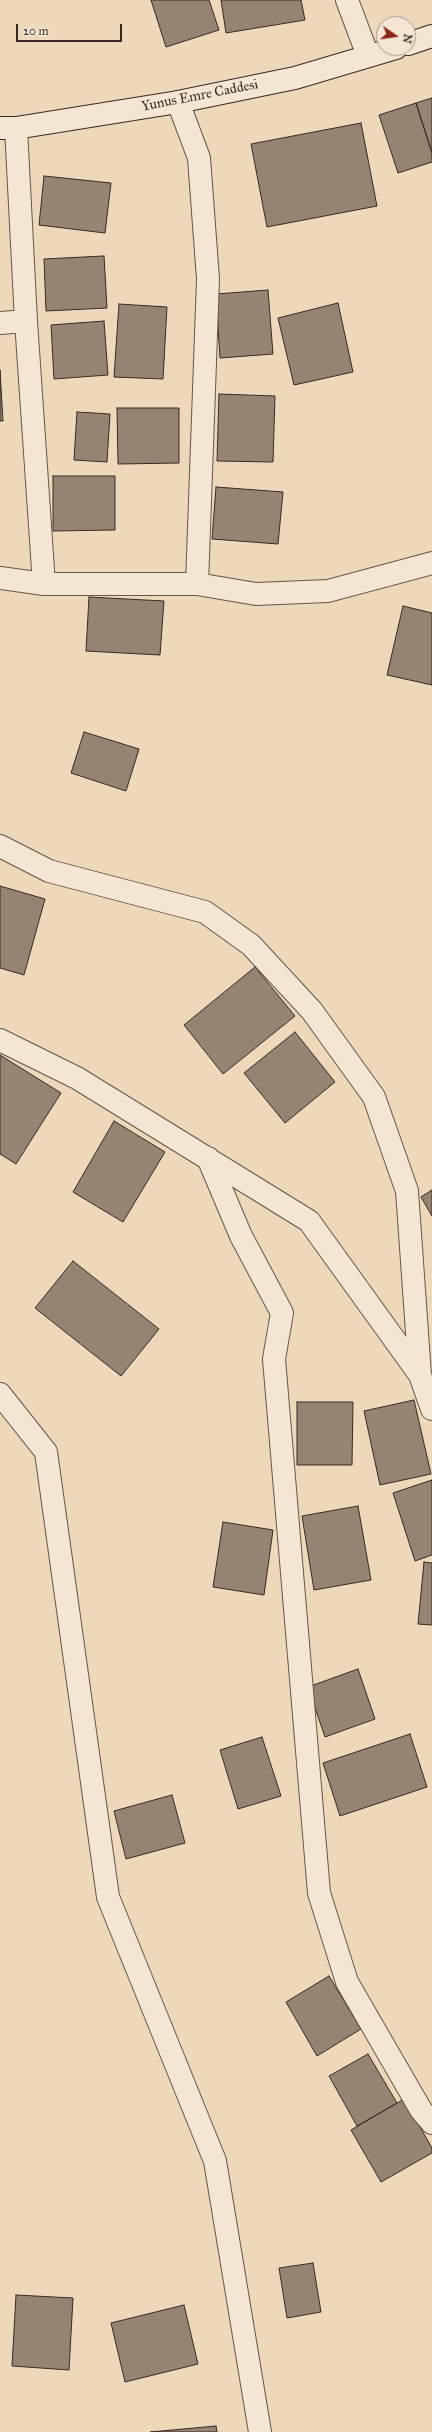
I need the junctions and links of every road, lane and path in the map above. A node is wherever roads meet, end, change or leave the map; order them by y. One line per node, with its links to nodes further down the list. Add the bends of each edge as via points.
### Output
1 (347, 0): 5 (street)
2 (432, 36): 3 (street)
3 (416, 41)
4 (376, 54): 5 (street, Yunus Emre Caddesi)
5 (368, 56): 6 (street, Yunus Emre Caddesi, via 295,78)
6 (178, 102): 7 (street, Yunus Emre Caddesi); 13 (street, via 199,158 208,279)
7 (8, 128): 8 (street)
8 (26, 321): 9 (street); 12 (street)
9 (0, 323)
10 (432, 563): 13 (street, via 328,591 256,594)
11 (0, 578): 12 (street)
12 (44, 584): 13 (street)
13 (197, 584)
14 (0, 846): 17 (street, via 49,871 205,912 251,945 312,1011 374,1097 407,1191)
15 (0, 1040): 16 (street, via 77,1078)
16 (208, 1158): 17 (street, via 309,1221); 20 (street, via 241,1236 282,1313 274,1359 319,1893 347,1982 421,2110)
17 (420, 1375): 19 (street)
18 (0, 1394): 21 (street, via 46,1452 108,1897 215,2162)
19 (432, 1409)
20 (432, 2123)
21 (260, 2432)

